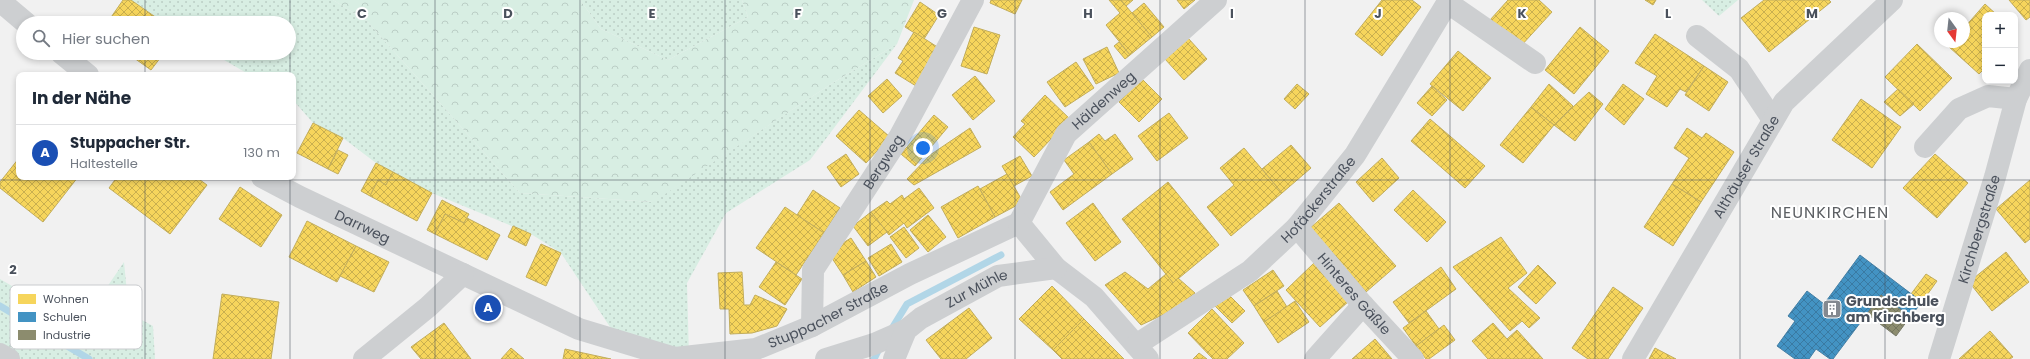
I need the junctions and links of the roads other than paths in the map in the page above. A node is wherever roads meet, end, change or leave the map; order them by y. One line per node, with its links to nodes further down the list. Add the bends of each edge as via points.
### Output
1 (0, 0): 6 (street)
2 (973, 0): 21 (street, Bergweg, via 900,136 813,270)
3 (1216, 0): 16 (street, Häldenweg, via 1066,134)
4 (1892, 0): 13 (street, Althäuser Straße, via 1784,102)
5 (1448, 1): 9 (street, Hofäckerstraße); 17 (street, Hofäckerstraße, via 1355,156)
6 (18, 16)
7 (1697, 36): 13 (street, via 1739,69)
8 (70, 60): 11 (street)
9 (1535, 63)
10 (2030, 70): 12 (street, Kirchbergstraße)
11 (84, 72)
12 (2016, 99): 14 (street, via 1988,96 1959,109); 32 (street, Kirchbergstraße, via 1995,177)
13 (1773, 120): 31 (street, Althäuser Straße)
14 (1925, 147)
15 (268, 180): 19 (street, Darrweg)
16 (1019, 223): 18 (street); 21 (street, Stuppacher Straße, via 910,274)
17 (1297, 228): 20 (street, Hinteres Gäßle); 23 (street, Hofäckerstraße, via 1250,271)
18 (1056, 268): 22 (street, Zur Mühle, via 998,276 921,318); 23 (street, via 1094,297)
19 (463, 274): 21 (street, Stuppacher Straße, via 579,329 675,358 756,349); 26 (street, via 428,307)
20 (1363, 305): 29 (street); 30 (street, Hinteres Gäßle)
21 (812, 326)
22 (906, 330): 27 (street, Zur Mühle, via 874,344); 28 (street, Zur Mühle)
23 (1142, 352)
24 (0, 354): 25 (street)
25 (9, 359)
26 (364, 359)
27 (826, 359)
28 (894, 359)
29 (1315, 359)
30 (1413, 359)
31 (1633, 359)
32 (1939, 359)

